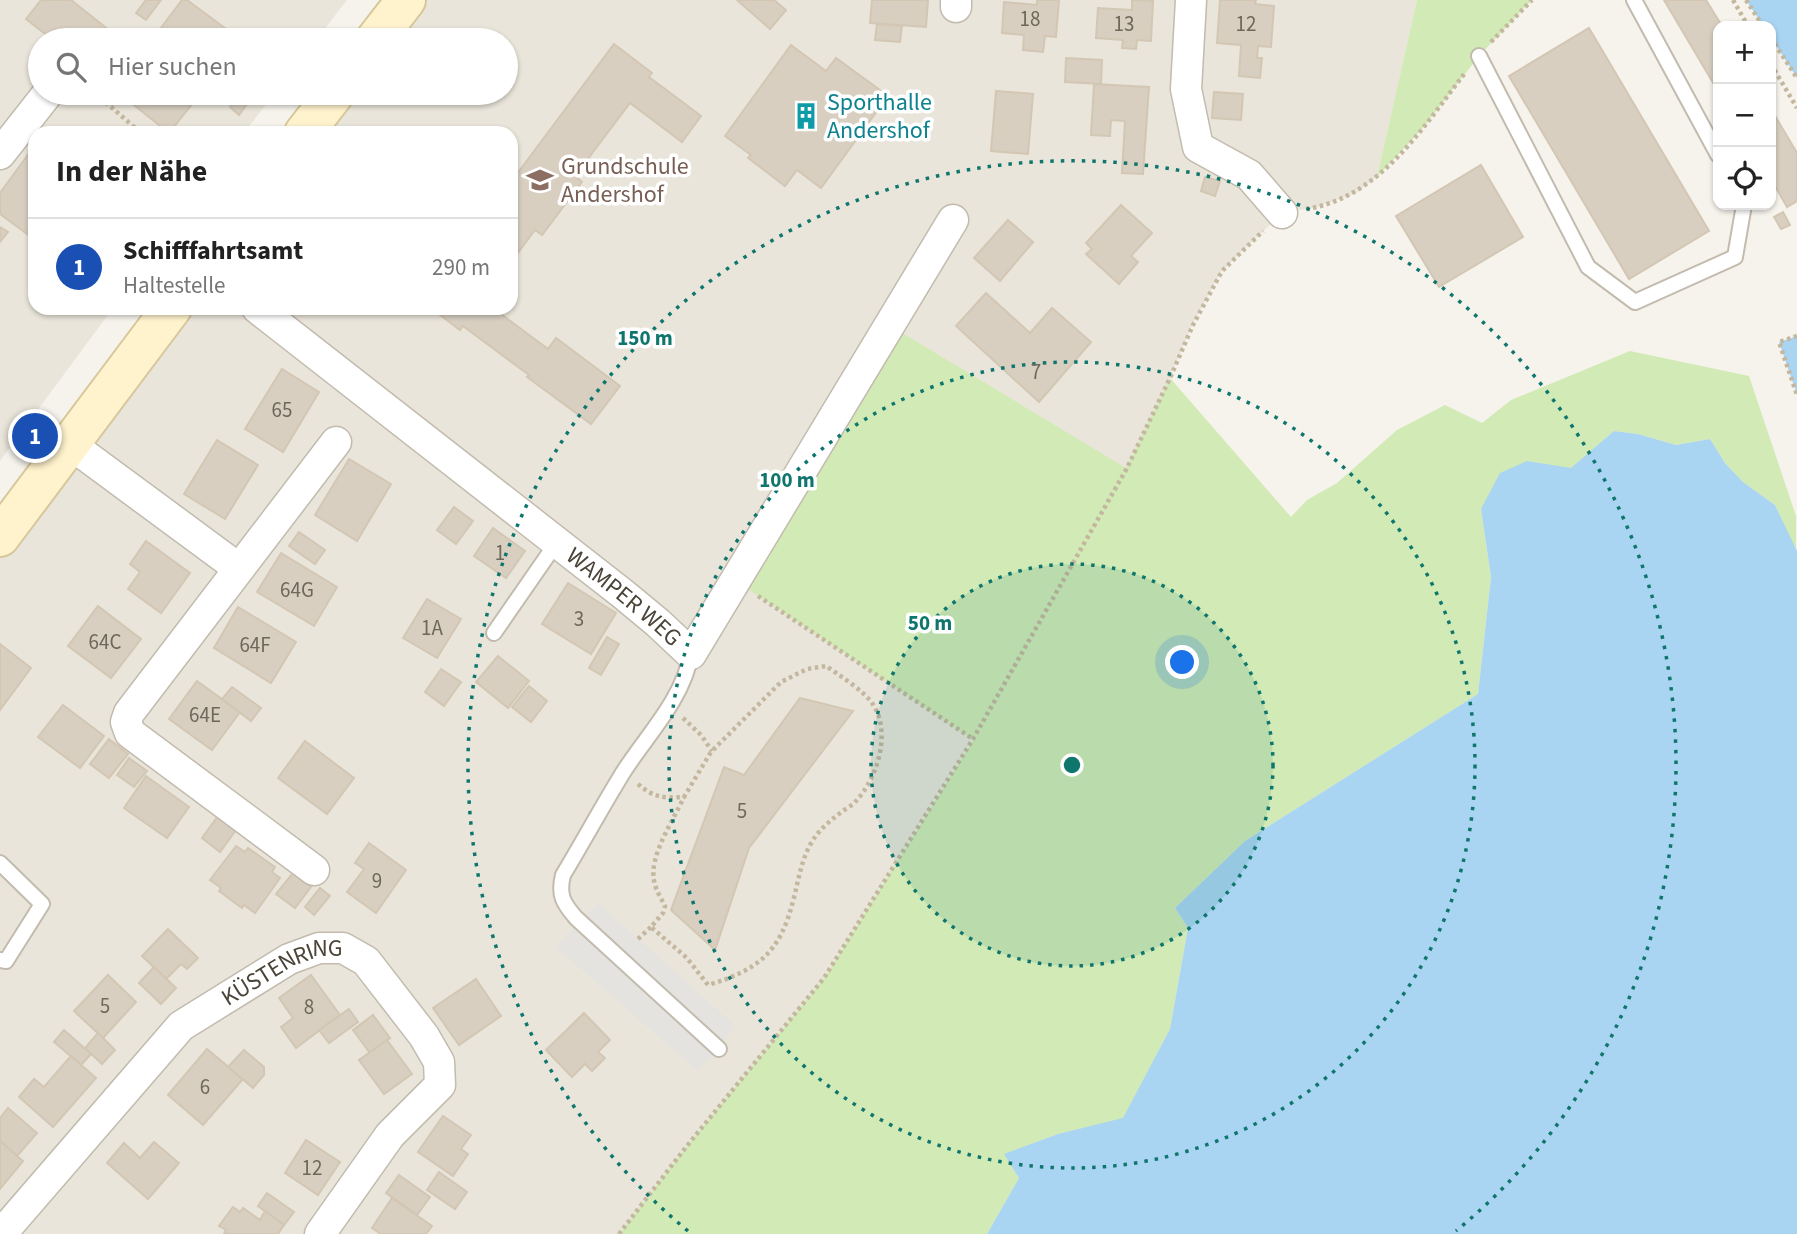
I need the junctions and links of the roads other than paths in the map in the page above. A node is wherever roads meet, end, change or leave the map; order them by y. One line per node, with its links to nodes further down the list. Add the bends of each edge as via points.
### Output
1 (406, 0): 4 (main road)
2 (1191, 0): 12 (street, via 1186,89 1198,147 1249,174)
3 (1634, 0): 9 (lane)
4 (384, 28)
5 (1479, 56): 11 (lane, via 1588,267 1635,302 1734,257)
6 (39, 105): 10 (street)
7 (326, 105): 8 (main road)
8 (309, 126)
9 (1714, 147)
10 (0, 154)
11 (1743, 210)
12 (1282, 212)
13 (953, 220): 22 (street, WAMPER WEG)
14 (167, 315): 17 (main road)
15 (266, 315): 19 (street, WAMPER WEG)
16 (336, 442): 20 (street)
17 (70, 444): 18 (main road); 20 (street)
18 (0, 537)
19 (557, 542): 21 (lane); 22 (street, WAMPER WEG)
20 (238, 568): 24 (street, via 126,722 130,733)
21 (494, 633)
22 (691, 654): 26 (lane, via 688,671 669,706 624,772 563,875 560,889 576,918)
23 (0, 863): 25 (lane, via 43,904 6,961)
24 (314, 870)
25 (0, 960)
26 (719, 1049)
27 (2, 1233): 28 (street, KÜSTENRING, via 181,1026 289,959 318,948 343,948 366,961 424,1036 439,1062 440,1084 390,1135)
28 (320, 1234)

